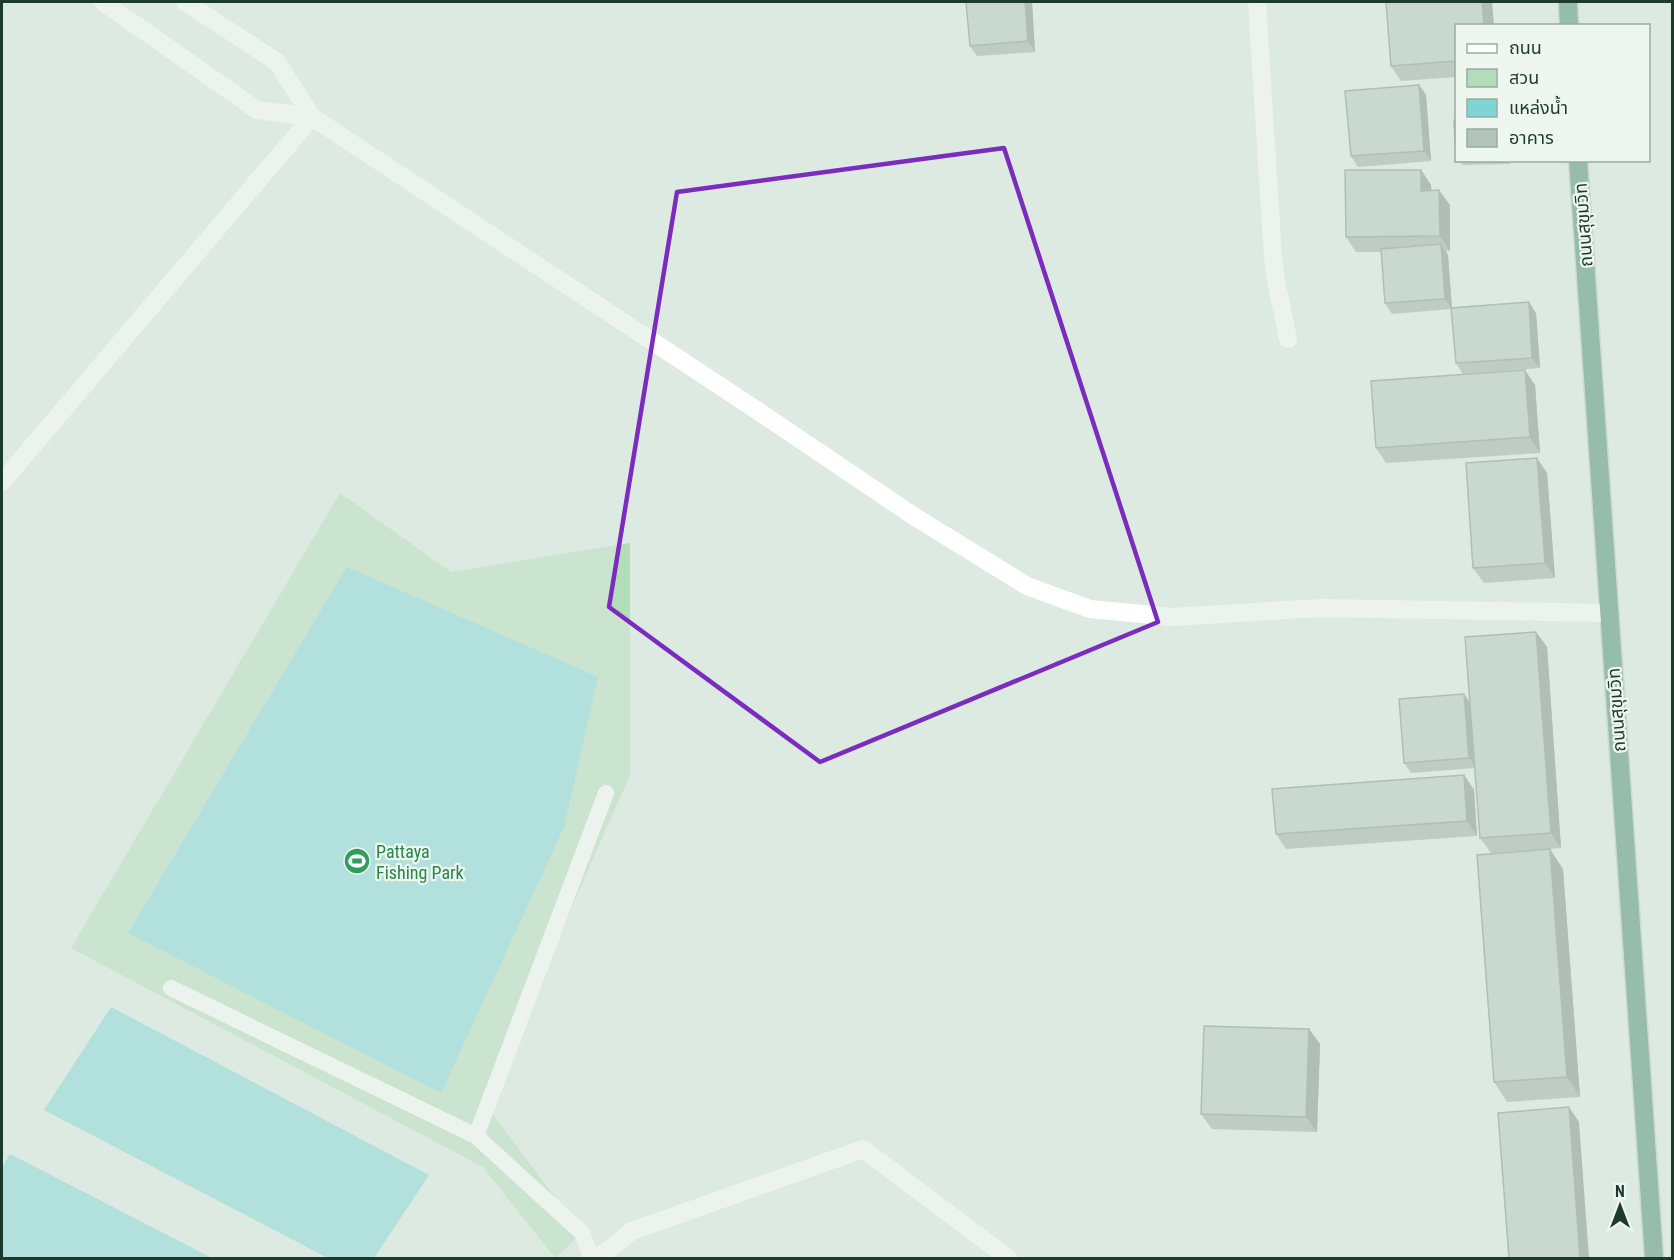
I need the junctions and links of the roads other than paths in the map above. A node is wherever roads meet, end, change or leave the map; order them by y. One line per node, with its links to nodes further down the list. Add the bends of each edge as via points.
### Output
1 (103, 2): 6 (street, via 256,110)
2 (185, 2): 6 (street, via 278,62)
3 (1257, 2): 8 (street, via 1273,257)
4 (1568, 2): 5 (highway)
5 (1569, 24)
6 (312, 117): 9 (street); 10 (street, via 912,515 1027,586 1090,609 1173,616 1321,608)
7 (1578, 162): 10 (highway, ถนนสุขุมวิท)
8 (1288, 339)
9 (2, 482)
10 (1609, 613): 17 (highway, ถนนสุขุมวิท)
11 (606, 793): 13 (lane)
12 (171, 988): 13 (lane)
13 (476, 1136): 14 (lane, via 582,1233)
14 (592, 1258)
15 (598, 1258): 16 (street, via 632,1231 863,1149)
16 (1008, 1258)
17 (1654, 1258)

